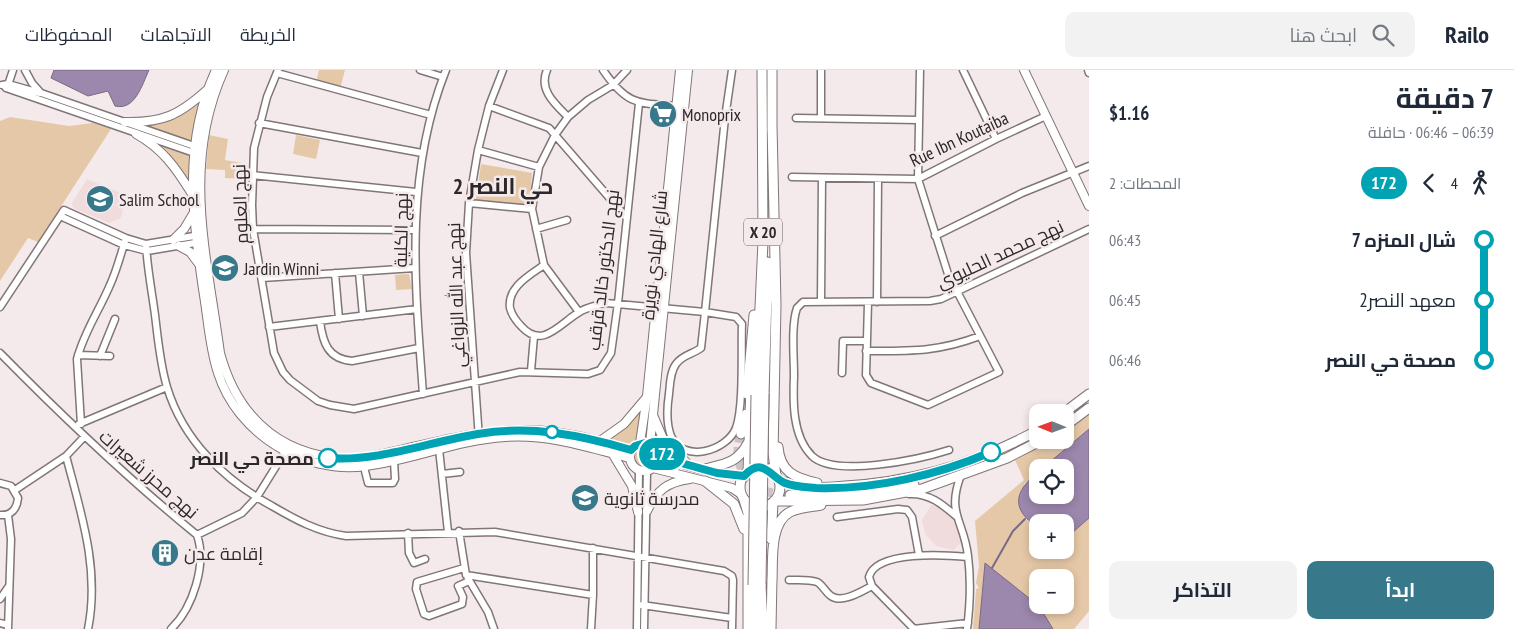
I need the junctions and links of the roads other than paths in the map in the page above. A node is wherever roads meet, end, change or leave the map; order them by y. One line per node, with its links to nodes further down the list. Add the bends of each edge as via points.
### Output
1 (13, 70): 22 (street)
2 (26, 70): 25 (street)
3 (216, 70): 24 (main road)
4 (224, 70): 42 (main road)
5 (420, 70): 21 (street)
6 (446, 70): 21 (street, نهج الكلية)
7 (503, 70): 27 (street, نهج عبد الله الزواغي)
8 (547, 70): 32 (street, via 546,92)
9 (603, 70): 23 (street)
10 (627, 70): 23 (street)
11 (680, 70): 28 (main road, شارع الهادي نويرة)
12 (688, 70): 29 (main road, شارع الهادي نويرة)
13 (732, 70): 88 (street)
14 (762, 70): 49 (highway, X 20)
15 (772, 70): 38 (highway, X 20)
16 (821, 70): 33 (street)
17 (920, 70): 35 (street)
18 (964, 70): 41 (street)
19 (1024, 70): 31 (main road)
20 (278, 72): 30 (street); 37 (street, نهج العلوم)
21 (443, 77): 30 (street, نهج الكلية)
22 (4, 85): 25 (street); 39 (street)
23 (613, 85): 26 (street); 32 (street)
24 (207, 90): 36 (main road, via 174,115 144,122); 42 (main road)
25 (41, 93): 36 (street)
26 (639, 103): 28 (street); 60 (street, نهج الدكتور خالد قرقب)
27 (489, 106): 40 (street, via 548,128); 43 (street, نهج عبد الله الزواغي)
28 (675, 106): 29 (street); 85 (main road, شارع الهادي نويرة)
29 (684, 106): 85 (main road, شارع الهادي نويرة)
30 (431, 115): 44 (street, نهج الكلية)
31 (1046, 116): 41 (street, Rue Ibn Koutaiba); 47 (main road)
32 (568, 117): 40 (street)
33 (821, 117): 34 (street); 35 (street)
34 (796, 118)
35 (919, 120): 52 (street)
36 (125, 122): 42 (street)
37 (259, 123): 44 (street); 48 (street, نهج العلوم)
38 (772, 125): 107 (highway, via 776,305); 110 (highway, X 20)
39 (136, 134): 42 (street); 55 (main road, via 169,158)
40 (555, 135): 46 (street); 60 (street)
41 (996, 139): 52 (street, Rue Ibn Koutaiba)
42 (197, 150): 55 (main road); 67 (main road)
43 (478, 150): 46 (street); 56 (street, نهج عبد الله الزواغي)
44 (422, 153): 54 (street, نهج الكلية)
45 (1089, 166): 47 (street)
46 (539, 167): 58 (street)
47 (1072, 171): 57 (main road); 66 (street)
48 (252, 175): 54 (street); 62 (street, نهج العلوم)
49 (763, 177): 89 (highway); 110 (highway, X 20)
50 (792, 177): 51 (street, Rue Ibn Koutaiba)
51 (822, 178): 53 (street, Rue Ibn Koutaiba); 80 (street)
52 (918, 178): 53 (street, Rue Ibn Koutaiba); 66 (street)
53 (878, 179): 82 (street)
54 (416, 192): 65 (street, نهج الكلية)
55 (193, 196): 59 (main road)
56 (469, 204): 58 (street); 106 (street, نهج عبد الله الزواغي, via 466,253)
57 (1089, 206)
58 (532, 209): 63 (street)
59 (194, 212): 67 (main road); 68 (main road)
60 (626, 216): 83 (street, نهج الدكتور خالد قرقب)
61 (567, 220): 63 (street)
62 (253, 229): 65 (street); 78 (street, نهج العلوم)
63 (536, 229): 73 (street)
64 (1089, 229): 79 (street, نهج محمد الحليوي)
65 (415, 230): 75 (street, نهج الكلية)
66 (935, 236): 79 (street)
67 (200, 238): 68 (street); 71 (street); 74 (main road); 128 (main road, via 226,374 244,408)
68 (173, 240): 70 (street)
69 (125, 241): 70 (street); 72 (street); 84 (street, via 62,213); 101 (street, via 110,286)
70 (146, 244): 72 (street)
71 (179, 246): 72 (street); 74 (main road, via 190,252)
72 (147, 251): 108 (street, via 161,364)
73 (544, 264): 87 (street); 95 (street, via 519,284 510,298 512,316)
74 (200, 265): 128 (main road, via 213,354 223,386 250,425)
75 (415, 268): 76 (street); 86 (street, نهج الكلية)
76 (359, 272): 77 (street); 90 (street)
77 (335, 273): 78 (street); 92 (street)
78 (262, 278): 94 (street, نهج العلوم)
79 (957, 293): 82 (street, نهج محمد الحليوي, via 930,301); 96 (street)
80 (820, 301): 81 (street, نهج محمد الحليوي); 130 (street, نهج محمد الحليوي, via 803,302 795,312 795,414 799,433 813,456 822,462 878,465)
81 (868, 302): 82 (street, نهج محمد الحليوي); 97 (street)
82 (877, 302)
83 (618, 303): 85 (street); 87 (street, via 594,305); 104 (street, نهج الدكتور خالد قرقب, via 611,353 600,370 588,374)
84 (0, 308)
85 (660, 308): 88 (street); 112 (main road, شارع الهادي نويرة); 115 (main road, شارع الهادي نويرة)
86 (417, 309): 90 (street); 98 (street, نهج الكلية)
87 (579, 312): 95 (street, via 549,335)
88 (706, 312): 88 (street, via 701,348 676,364 667,407 674,440 684,447 700,451 720,447 727,442 736,427 739,412 742,324 736,317)
89 (755, 312): 119 (highway, via 748,360 746,418); 124 (highway)
90 (363, 316): 92 (street)
91 (115, 319): 102 (street)
92 (339, 319): 93 (street)
93 (320, 322): 94 (street); 98 (street, via 325,346 344,360)
94 (269, 328): 109 (street, نهج العلوم, via 274,353 283,372 318,401 354,409)
95 (534, 336): 104 (street)
96 (980, 336): 99 (street, via 935,350); 99 (street, via 999,372 928,405 868,382)
97 (867, 341): 99 (street); 105 (street, via 843,341)
98 (420, 348): 109 (street, نهج الكلية)
99 (866, 351)
100 (0, 352): 118 (street, نهج محرز شعيرات)
101 (78, 355): 102 (street); 117 (street)
102 (100, 356): 103 (street)
103 (110, 356)
104 (531, 371): 106 (street, نهج الدكتور خالد قرقب)
105 (842, 373)
106 (474, 382): 109 (street, نهج العلوم); 122 (street, نهج عبد الله الزواغي)
107 (774, 382): 143 (highway, via 773,453); 148 (highway, via 778,450 784,468 802,480)
108 (167, 387): 117 (street); 152 (street, via 182,422 200,450 229,478)
109 (423, 394)
110 (760, 394): 176 (highway, X 20, bridge)
111 (1089, 394): 113 (highway)
112 (647, 396): 123 (main road, via 624,424); 125 (main road, شارع الهادي نويرة)
113 (1074, 405)
114 (1089, 408): 116 (highway)
115 (653, 414): 126 (main road, شارع الهادي نويرة); 135 (main road, via 664,441)
116 (1074, 419)
117 (81, 424): 118 (street)
118 (73, 427): 121 (street, نهج محرز شعيرات)
119 (741, 434)
120 (1029, 434): 148 (highway, via 980,457 931,473)
121 (84, 437): 133 (street); 165 (street, نهج محرز شعيرات)
122 (479, 437): 123 (main road, via 530,430); 128 (main road, via 360,459 328,458); 129 (main road); 131 (main road, via 559,439)
123 (600, 441): 132 (main road)
124 (749, 441): 137 (highway, via 731,463); 141 (highway)
125 (640, 443): 126 (main road); 132 (main road)
126 (653, 446): 135 (main road, via 666,457); 138 (main road, via 658,459)
127 (1029, 447): 142 (highway)
128 (287, 449): 136 (main road, via 328,465); 152 (street, نهج محرز شعيرات)
129 (439, 449): 134 (main road); 140 (street)
130 (949, 450)
131 (612, 453): 132 (main road); 157 (main road, via 632,486)
132 (630, 454): 138 (main road, via 632,465)
133 (66, 456): 149 (street); 185 (street, via 90,556 93,588)
134 (394, 461): 136 (main road); 136 (street, via 393,483 368,483)
135 (691, 466): 137 (main road)
136 (364, 467)
137 (704, 469): 141 (main road, via 722,474)
138 (646, 470): 144 (main road); 156 (street); 157 (street)
139 (460, 472): 140 (street)
140 (442, 474): 162 (street)
141 (746, 474): 143 (highway, via 760,468 772,471); 153 (highway, via 740,488)
142 (961, 475): 145 (highway); 160 (street, via 954,495)
143 (777, 477): 148 (highway, via 796,486); 155 (highway, via 780,490)
144 (693, 478): 146 (main road); 156 (main road, via 664,487)
145 (948, 479): 150 (highway, via 863,493); 151 (highway)
146 (705, 481): 153 (main road, via 732,488); 166 (highway, via 738,509)
147 (0, 484): 149 (street)
148 (850, 486)
149 (15, 490): 159 (street, via 18,503)
150 (790, 495)
151 (892, 496): 154 (highway); 160 (street, via 921,494 943,504)
152 (257, 497): 164 (street, via 328,533 346,536); 165 (street, نهج محرز شعيرات, via 242,513)
153 (743, 497): 155 (highway, via 755,507); 166 (highway, via 748,512)
154 (850, 501): 155 (highway); 174 (highway, via 796,510 780,520 775,536)
155 (774, 502): 174 (highway)
156 (647, 511): 169 (street)
157 (638, 512): 169 (street)
158 (0, 515): 159 (street)
159 (8, 515): 175 (street)
160 (956, 516): 170 (street, via 966,540)
161 (837, 517): 168 (street, via 907,510 912,518)
162 (448, 532): 163 (street); 164 (street)
163 (459, 532): 167 (street, via 504,533); 172 (street)
164 (408, 533): 171 (street, via 411,559 414,563)
165 (197, 535): 186 (street, via 200,563 196,584 179,622)
166 (747, 546): 192 (highway)
167 (593, 548): 169 (street); 178 (street)
168 (919, 555): 170 (street); 177 (street, via 877,565 869,577)
169 (643, 557): 180 (street); 181 (street, via 729,573 733,580)
170 (968, 557): 183 (street)
171 (425, 559)
172 (466, 574): 172 (street, via 458,586 462,604 429,616 424,614 417,582); 178 (street); 187 (street)
173 (789, 580): 177 (street, via 814,581 838,599)
174 (772, 582): 195 (highway)
175 (10, 585): 179 (street); 184 (street)
176 (757, 585): 193 (highway, X 20); 194 (highway, X 20)
177 (872, 586): 196 (street)
178 (594, 595): 188 (street)
179 (0, 599)
180 (642, 605): 181 (street); 189 (street); 190 (street)
181 (732, 618): 191 (street)
182 (0, 623): 184 (street)
183 (967, 626): 196 (street)
184 (8, 627)
185 (88, 629)
186 (172, 629)
187 (495, 629)
188 (591, 629)
189 (637, 629)
190 (644, 629)
191 (732, 629)
192 (748, 629)
193 (756, 629)
194 (763, 629)
195 (771, 629)
196 (914, 629)

